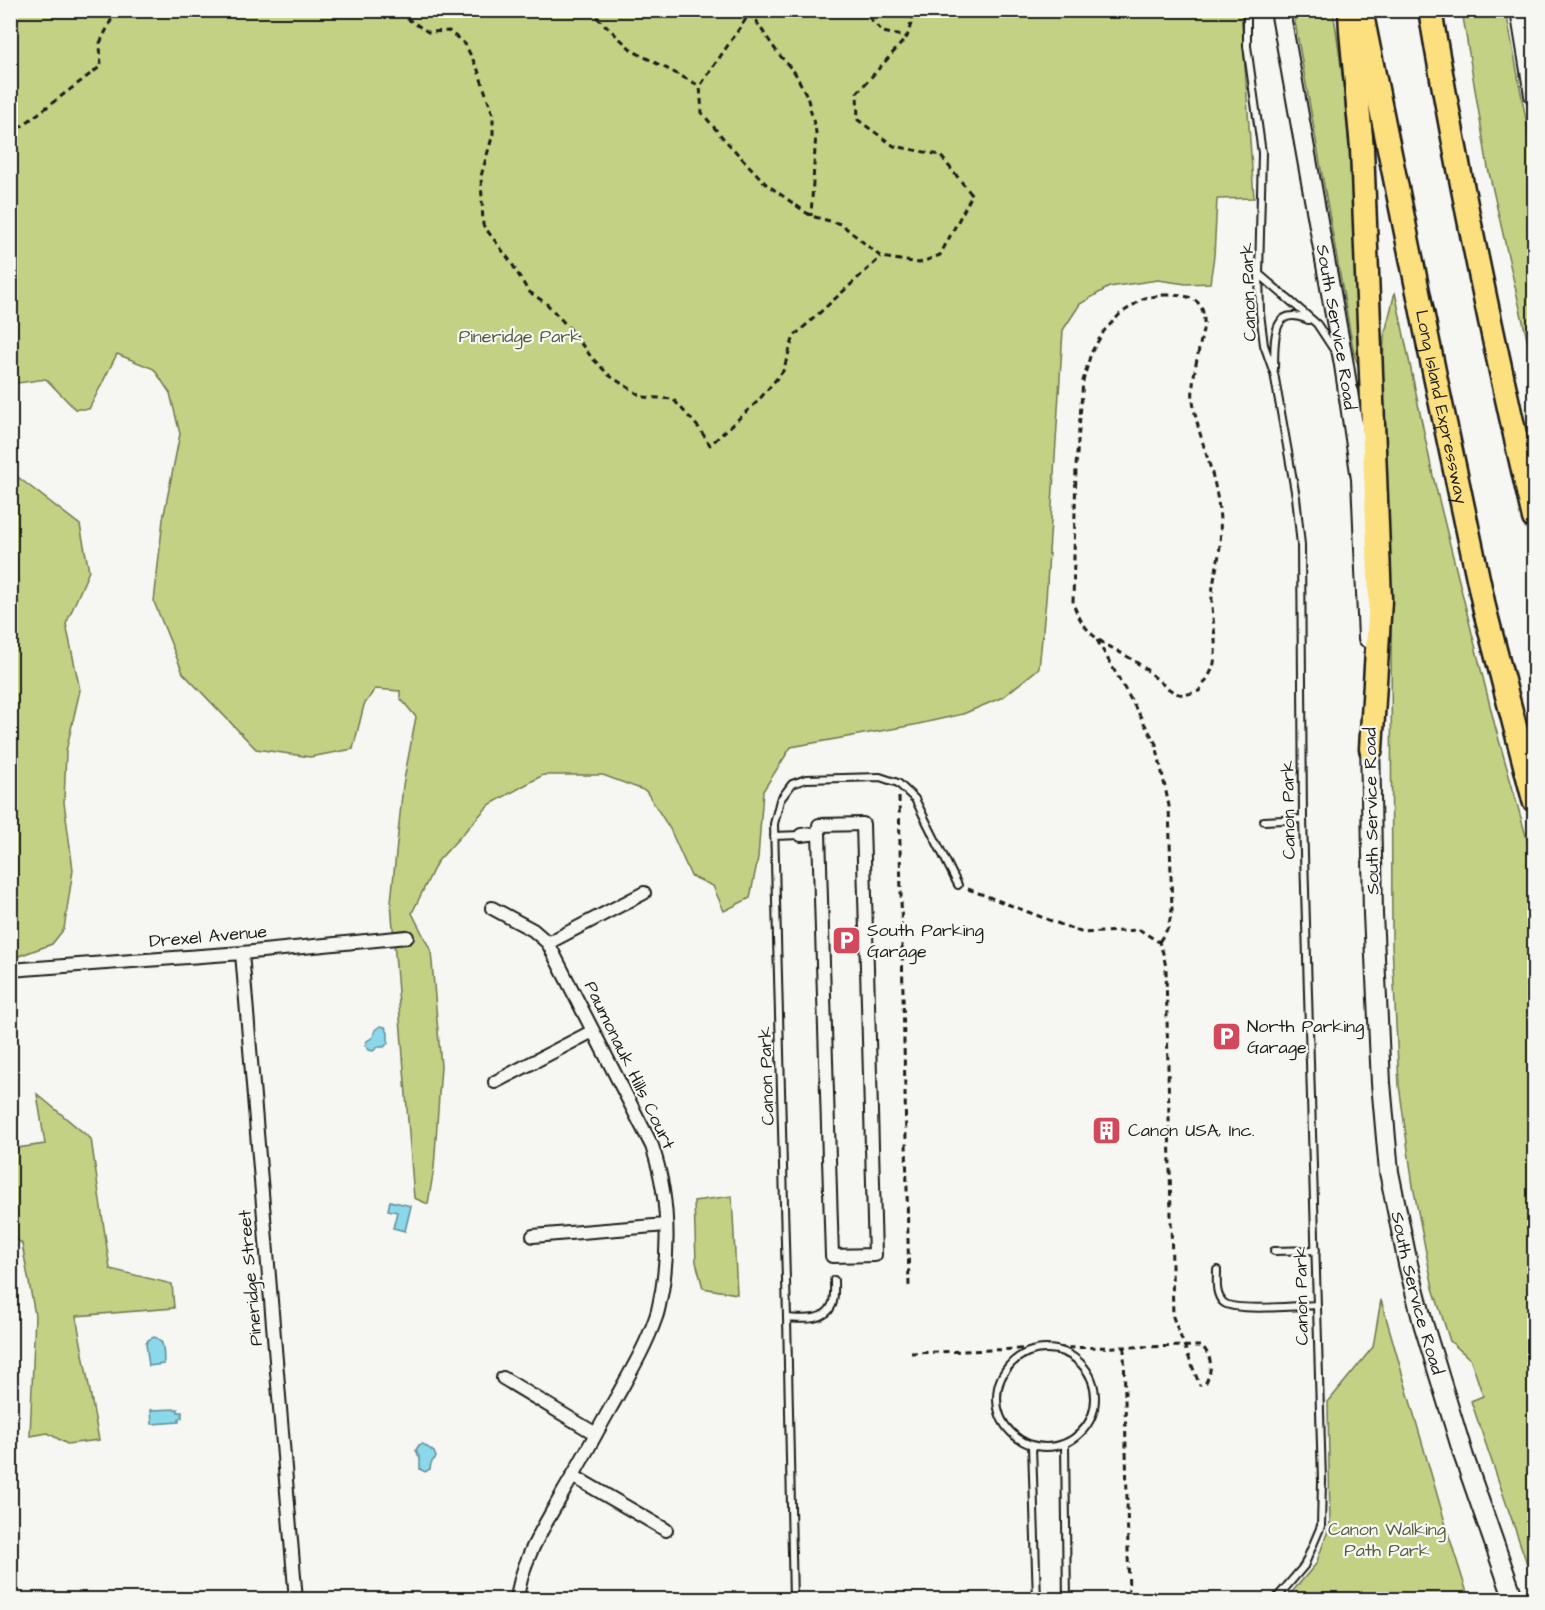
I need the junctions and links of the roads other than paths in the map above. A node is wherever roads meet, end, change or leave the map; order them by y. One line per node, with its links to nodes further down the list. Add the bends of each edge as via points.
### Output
1 (1247, 10): 8 (lane, Canon Park, via 1247,46 1262,153)
2 (1280, 10): 11 (main road, South Service Road)
3 (1350, 10): 15 (highway, via 1362,148 1380,600)
4 (1361, 10): 16 (highway, Long Island Expressway, via 1485,611)
5 (1430, 10): 10 (highway)
6 (1520, 10): 7 (main road)
7 (1534, 95)
8 (1260, 274): 9 (lane); 12 (lane, Canon Park, via 1264,345)
9 (1317, 324): 11 (lane); 12 (lane, via 1290,315 1280,321 1275,335)
10 (1498, 362): 13 (highway); 14 (highway)
11 (1344, 365): 15 (main road, South Service Road, via 1360,479)
12 (1274, 373): 17 (lane, Canon Park, via 1301,545)
13 (1534, 478)
14 (1534, 518)
15 (1371, 748): 51 (main road, South Service Road, via 1373,914 1389,1172 1423,1323 1464,1457)
16 (1534, 800)
17 (1303, 819): 18 (lane); 33 (lane, Canon Park)
18 (1264, 821)
19 (819, 833): 19 (street, via 831,1256 875,1255 863,824 819,825); 20 (street)
20 (801, 835): 21 (lane)
21 (774, 836): 22 (lane, Canon Park, via 780,800 792,784 806,779 880,777 898,783 915,799); 38 (lane, Canon Park)
22 (958, 885)
23 (644, 893): 26 (street)
24 (492, 909): 26 (street, Paumonauk Hills Court, via 533,930)
25 (407, 937): 27 (street, Drexel Avenue)
26 (548, 943): 29 (street, Paumonauk Hills Court)
27 (242, 953): 28 (street, Drexel Avenue); 45 (street, Pineridge Street)
28 (10, 970)
29 (593, 1031): 30 (street); 31 (street, Paumonauk Hills Court, via 652,1146 661,1170)
30 (495, 1082)
31 (666, 1225): 32 (street); 40 (street, Paumonauk Hills Court, via 666,1268 657,1316)
32 (533, 1236)
33 (1316, 1250): 34 (lane); 37 (lane, Canon Park)
34 (1274, 1251)
35 (1217, 1270): 37 (lane, via 1218,1295 1225,1304 1238,1308)
36 (834, 1280): 38 (lane, via 833,1303 828,1312 819,1317)
37 (1316, 1305): 50 (lane, Canon Park, via 1321,1526 1304,1566)
38 (787, 1318): 47 (lane, Canon Park)
39 (502, 1378): 40 (street)
40 (596, 1434): 43 (street, Paumonauk Hills Court)
41 (1065, 1445): 42 (lane); 42 (lane, via 1090,1422 1095,1388 1089,1372 1077,1359 1045,1348 1016,1359 998,1384 999,1415 1007,1429); 49 (lane)
42 (1032, 1446): 48 (lane)
43 (573, 1476): 44 (street); 46 (street, Paumonauk Hills Court, via 529,1557)
44 (666, 1530)
45 (296, 1599)
46 (517, 1599)
47 (792, 1599)
48 (1037, 1599)
49 (1067, 1599)
50 (1275, 1599)
51 (1514, 1599)

